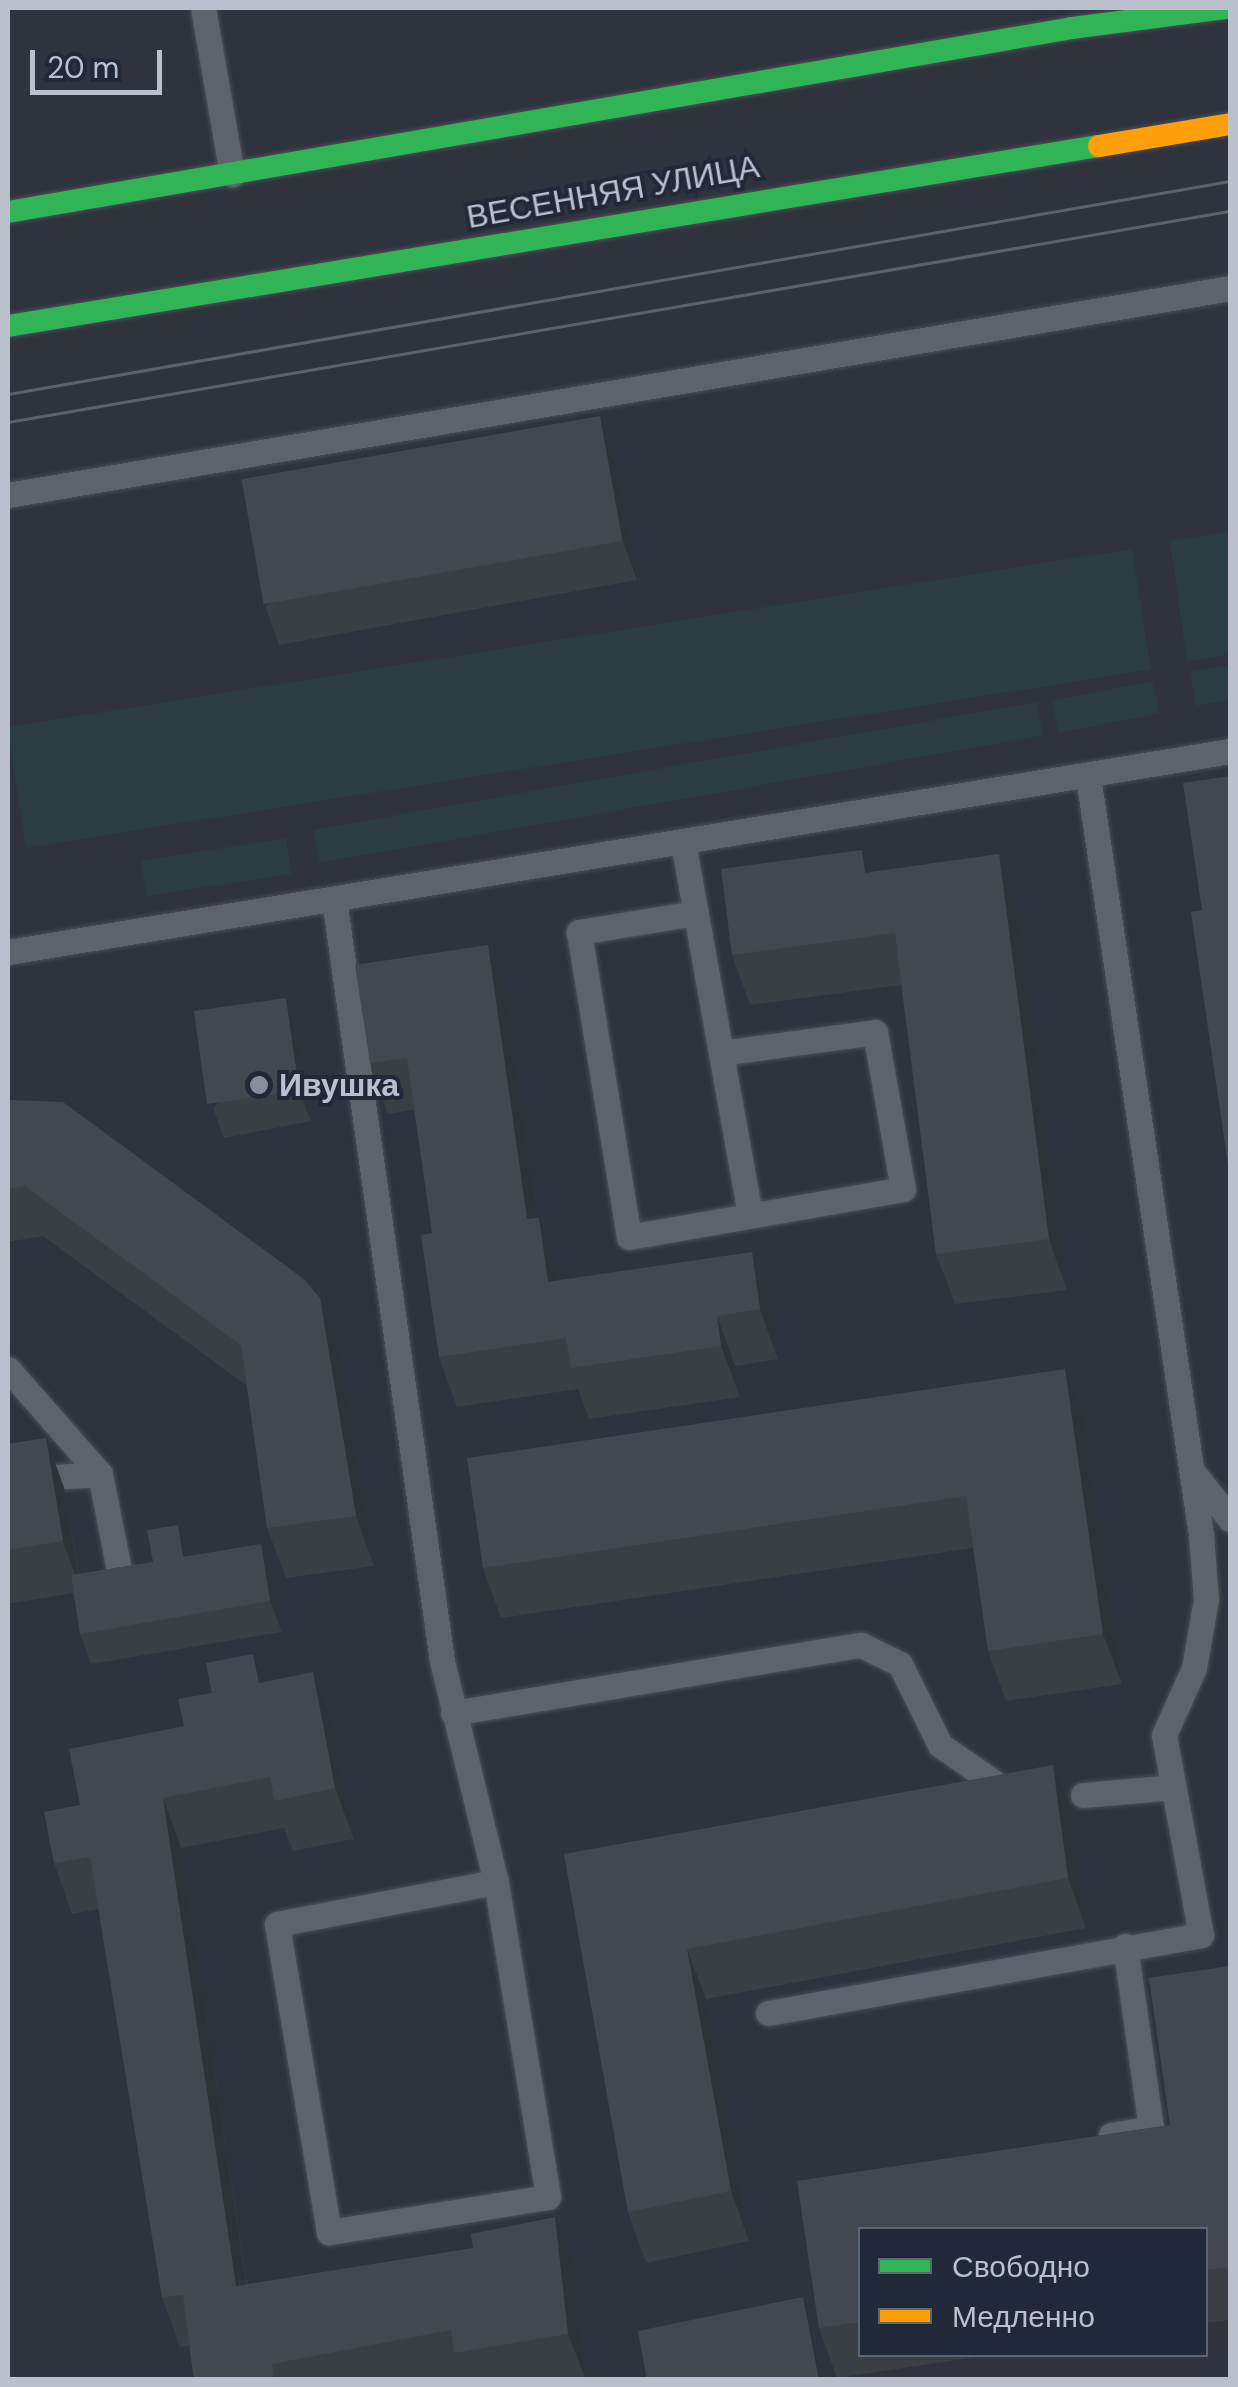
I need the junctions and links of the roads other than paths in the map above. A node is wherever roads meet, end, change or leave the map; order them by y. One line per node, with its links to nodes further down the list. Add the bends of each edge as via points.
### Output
1 (203, 8): 5 (lane)
2 (1226, 8): 3 (street)
3 (1144, 14): 5 (street)
4 (1230, 124): 8 (street, ВЕСЕННЯЯ УЛИЦА)
5 (232, 175): 6 (street)
6 (8, 212)
7 (1230, 288): 9 (lane)
8 (8, 326)
9 (8, 495)
10 (1230, 751): 11 (lane)
11 (1088, 776): 12 (lane); 19 (lane)
12 (682, 842): 13 (lane); 14 (lane)
13 (334, 899): 15 (lane); 24 (lane)
14 (695, 913): 16 (lane); 17 (lane, via 579,932 629,1237)
15 (8, 952)
16 (721, 1053): 17 (lane); 17 (lane, via 875,1032 903,1190)
17 (750, 1216)
18 (8, 1370): 20 (lane)
19 (1191, 1467): 22 (lane); 26 (lane, via 1206,1599 1194,1668 1164,1735)
20 (100, 1474): 21 (lane); 23 (lane)
21 (8, 1480)
22 (1230, 1519)
23 (122, 1590)
24 (453, 1714): 25 (lane, via 861,1645 900,1664 940,1745); 28 (lane)
25 (999, 1786)
26 (1174, 1787): 27 (lane); 29 (lane, via 1200,1934)
27 (1083, 1796)
28 (496, 1882): 28 (lane, via 548,2197 330,2232 277,1924)
29 (1125, 1946): 30 (lane); 31 (lane, via 1151,2128)
30 (768, 2012)
31 (1092, 2138)

